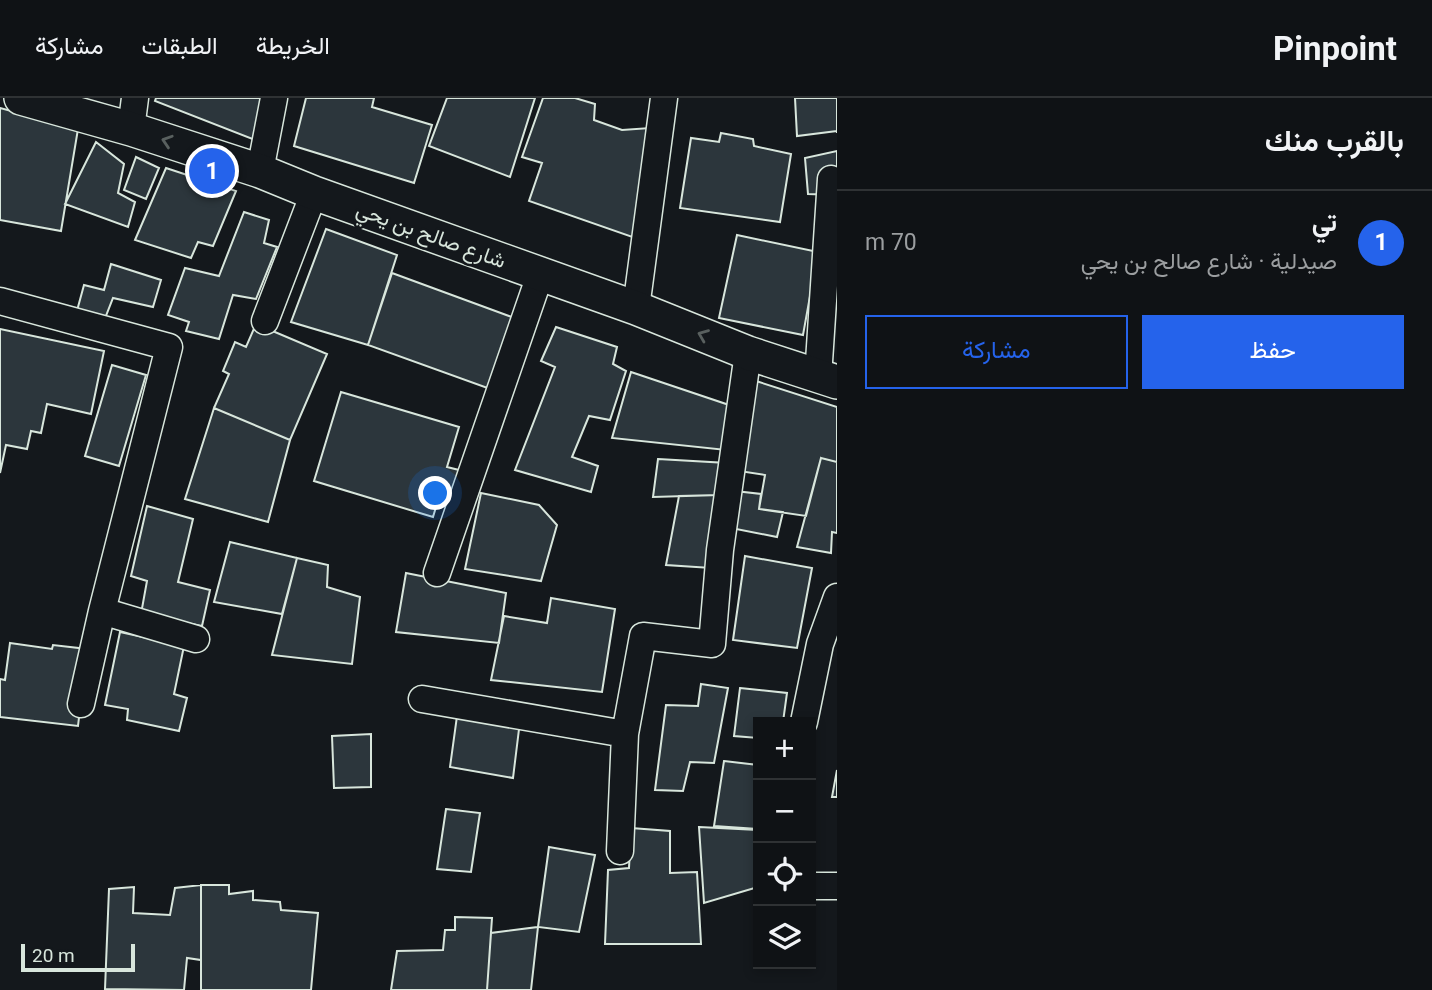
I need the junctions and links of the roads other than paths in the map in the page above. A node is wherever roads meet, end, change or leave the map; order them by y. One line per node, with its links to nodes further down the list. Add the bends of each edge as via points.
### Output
1 (21, 98): 4 (street, شارع صالح بن يحي)
2 (274, 98): 5 (street)
3 (664, 98): 10 (street)
4 (133, 114): 5 (street, شارع صالح بن يحي, one-way to 4)
5 (260, 171): 7 (street, شارع صالح بن يحي)
6 (831, 179): 13 (street)
7 (314, 193): 8 (street, شارع صالح بن يحي); 11 (street)
8 (540, 275): 10 (street, شارع صالح بن يحي); 14 (street)
9 (0, 301): 16 (street, via 169,347)
10 (636, 308): 12 (street, شارع صالح بن يحي, one-way to 10)
11 (265, 321)
12 (748, 353): 13 (street, شارع صالح بن يحي); 21 (street, via 720,550 712,644 643,636)
13 (828, 380)
14 (436, 573)
15 (837, 597): 20 (street, via 820,644)
16 (102, 611): 17 (street); 19 (street)
17 (196, 639)
18 (422, 699): 21 (street)
19 (81, 704)
20 (805, 717)
21 (625, 734): 22 (street)
22 (620, 851)
23 (816, 886): 24 (street)
24 (837, 886)

